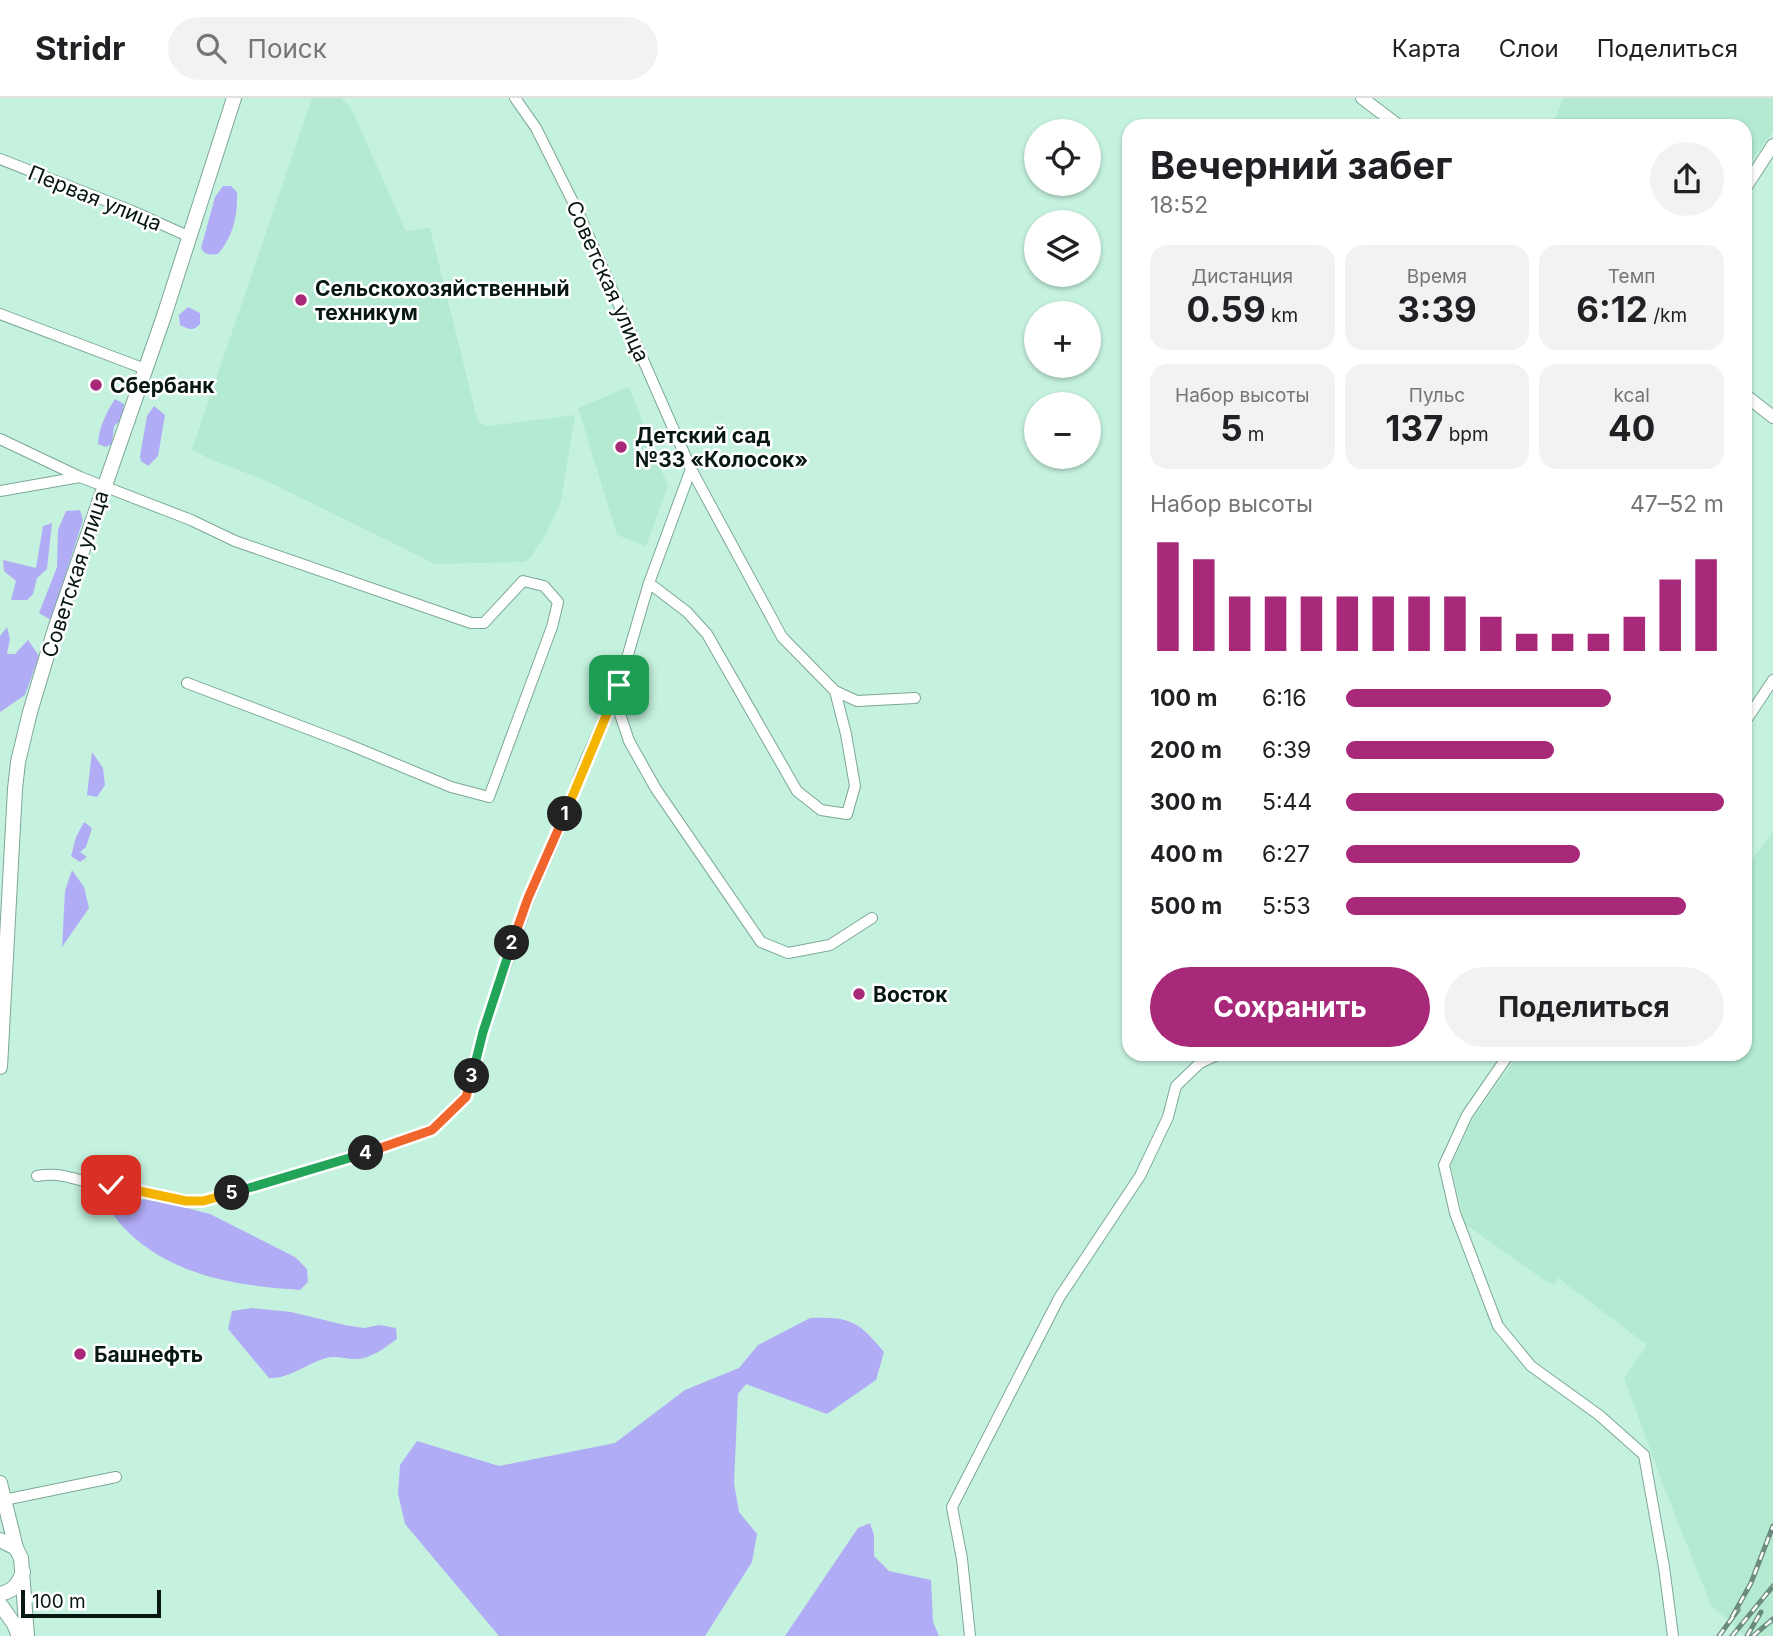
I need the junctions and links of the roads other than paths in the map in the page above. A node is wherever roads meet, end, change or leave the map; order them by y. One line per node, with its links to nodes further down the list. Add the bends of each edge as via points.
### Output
1 (234, 98): 8 (main road, Советская улица)
2 (515, 98): 14 (street, Советская улица, via 536,128 579,214)
3 (1362, 98): 4 (street)
4 (1390, 119)
5 (1773, 145): 7 (street)
6 (0, 159): 8 (street, Первая улица)
7 (1752, 177)
8 (190, 237): 10 (main road, Советская улица)
9 (0, 314): 10 (street)
10 (145, 369): 16 (main road, Советская улица)
11 (1752, 400): 12 (street)
12 (1773, 417)
13 (0, 439): 15 (street)
14 (691, 469): 18 (street); 21 (street, Советская улица, via 782,637)
15 (80, 477): 16 (street); 17 (street)
16 (103, 486): 20 (street, via 235,541 471,623 484,623 523,581 544,586 558,602 489,797 451,787); 28 (main road, Советская улица, via 55,629 19,762)
17 (0, 491)
18 (649, 583): 21 (street, via 707,634 797,791 821,810 847,814 855,786); 22 (street)
19 (1773, 680): 24 (street)
20 (187, 683)
21 (835, 691): 23 (street, via 857,701)
22 (614, 696): 25 (street, via 629,741 656,789 761,942 788,953 830,945); 29 (street, via 528,898 466,1097 432,1130 203,1201 55,1173)
23 (915, 698)
24 (1752, 712)
25 (872, 918)
26 (1204, 1061): 40 (street, via 1176,1086 1168,1117 1140,1175 1059,1298 952,1507)
27 (1505, 1061): 41 (street, via 1467,1115 1444,1165 1455,1213 1498,1326 1531,1366 1599,1415 1644,1455)
28 (0, 1067)
29 (37, 1176)
30 (117, 1477): 32 (street)
31 (0, 1483): 32 (main road)
32 (4, 1500): 34 (main road)
33 (0, 1540): 34 (main road)
34 (16, 1548): 35 (main road)
35 (23, 1571): 36 (main road, via 13,1589); 39 (main road)
36 (0, 1594)
37 (0, 1604): 38 (main road)
38 (19, 1636)
39 (27, 1636)
40 (970, 1636)
41 (1673, 1636)

